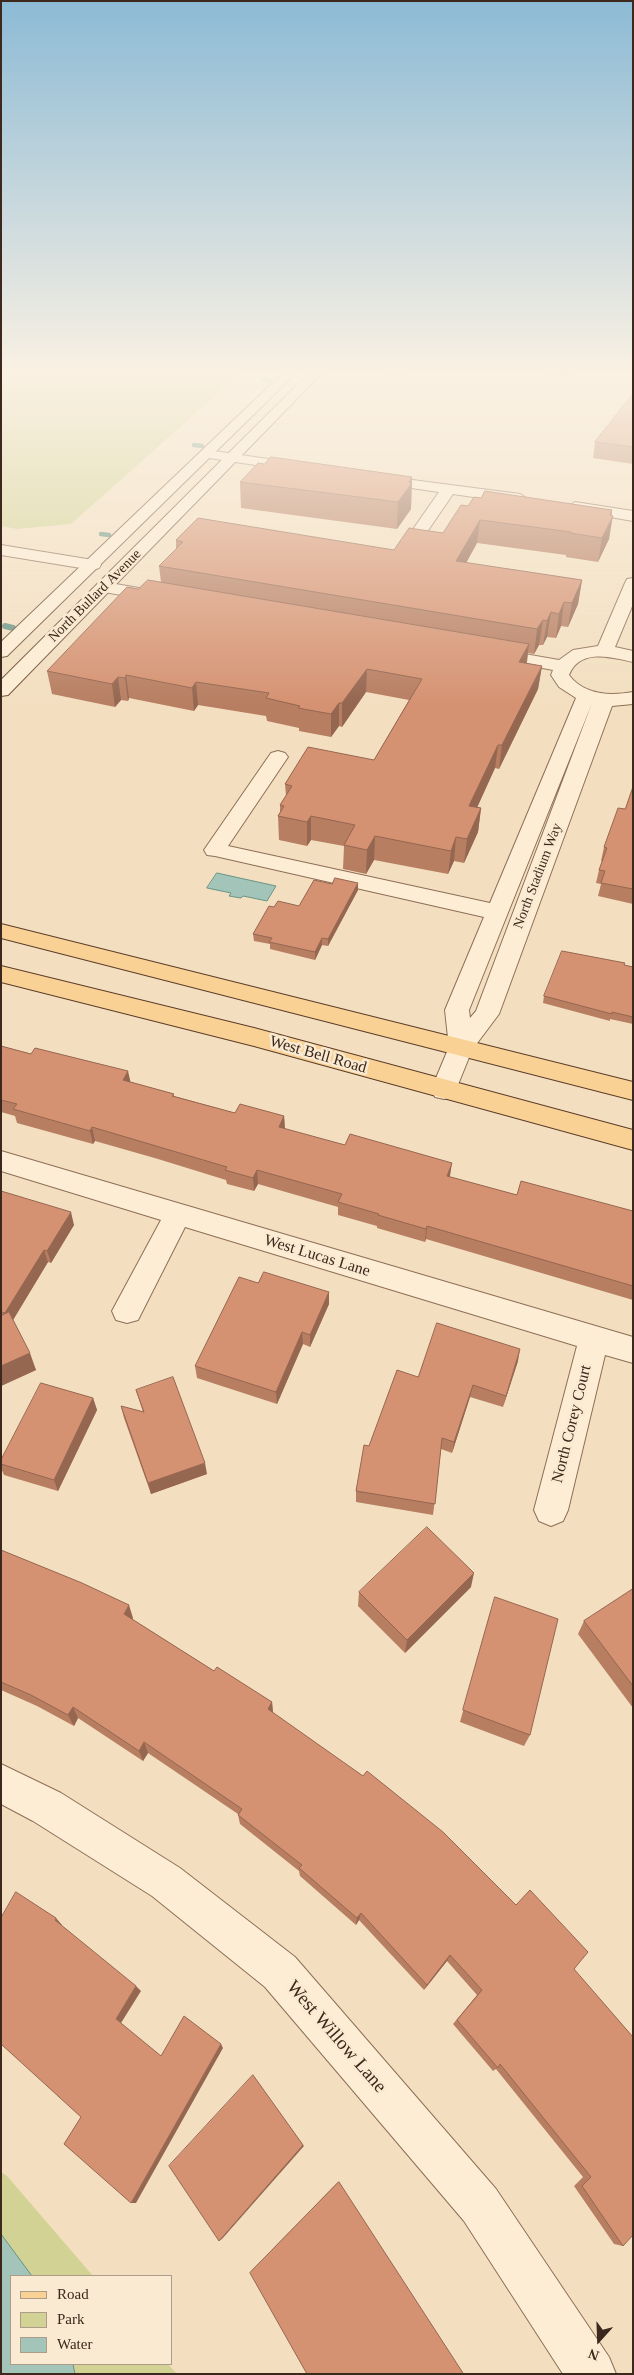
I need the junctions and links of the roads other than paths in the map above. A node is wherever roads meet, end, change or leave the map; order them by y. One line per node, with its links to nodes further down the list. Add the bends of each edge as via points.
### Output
1 (177, 484): 10 (street, North Bullard Avenue)
2 (206, 484): 12 (street, North Bullard Avenue)
3 (412, 484): 4 (street)
4 (449, 489): 5 (street); 8 (street)
5 (536, 502)
6 (565, 506): 7 (street)
7 (633, 516)
8 (410, 545)
9 (1, 550): 10 (street)
10 (93, 566): 17 (street, North Bullard Avenue)
11 (633, 583): 15 (street)
12 (104, 587): 13 (street); 19 (street, North Bullard Avenue)
13 (177, 599)
14 (475, 651): 18 (street)
15 (605, 651): 16 (street); 18 (street, via 576,655)
16 (629, 651)
17 (1, 652)
18 (562, 666): 20 (street, via 560,675 564,683)
19 (1, 691)
20 (596, 697): 21 (street); 23 (street, North Stadium Way); 26 (street, North Stadium Way, via 487,1014)
21 (633, 698)
22 (278, 757): 23 (street, via 215,850)
23 (496, 912): 26 (street, North Stadium Way, via 457,1010)
24 (1, 931): 26 (main road)
25 (1, 974): 27 (main road, West Bell Road, via 254,1037)
26 (461, 1047): 27 (street, North Stadium Way); 28 (main road)
27 (444, 1090): 29 (main road, West Bell Road)
28 (633, 1091)
29 (633, 1140)
30 (1, 1161): 31 (street, West Lucas Lane)
31 (178, 1214): 32 (street); 33 (street, West Lucas Lane)
32 (127, 1311)
33 (594, 1339): 34 (street, West Lucas Lane); 35 (street, North Corey Court)
34 (633, 1350)
35 (551, 1510)
36 (1, 1783): 37 (street, West Willow Lane, via 47,1807 166,1882 280,1972 480,2205)
37 (592, 2374)

